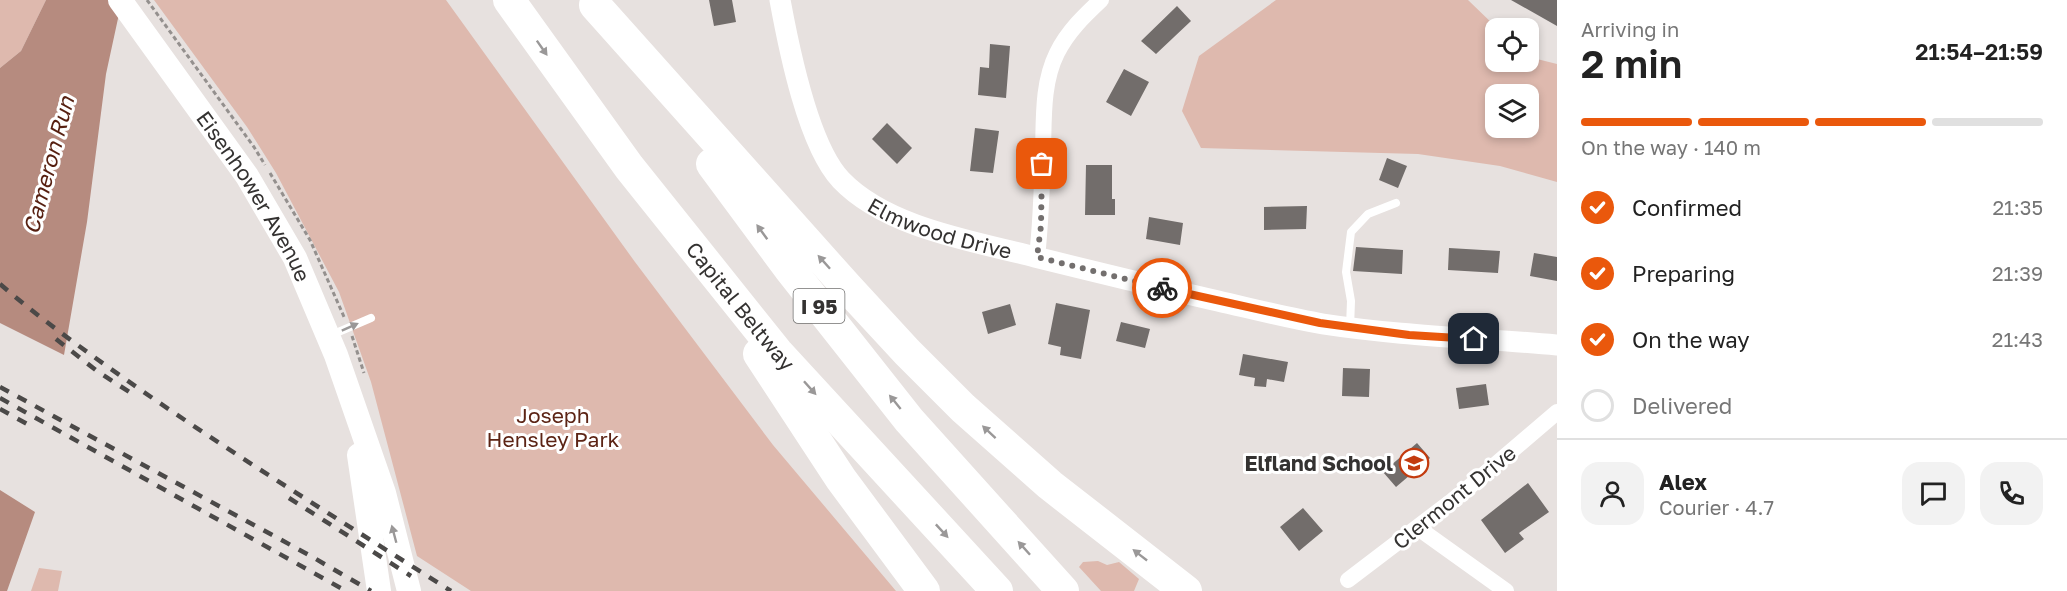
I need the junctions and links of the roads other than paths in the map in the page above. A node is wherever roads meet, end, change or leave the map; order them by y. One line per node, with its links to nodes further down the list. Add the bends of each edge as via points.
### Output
1 (120, 0): 11 (main road, Eisenhower Avenue, via 248,176 295,258)
2 (509, 0): 7 (highway, Capital Beltway / I 95, one-way to 7)
3 (780, 0): 8 (street, Elmwood Drive, via 804,103 819,145 846,185 871,204 906,220)
4 (1101, 0): 8 (street, via 1066,37 1047,86)
5 (593, 2): 21 (highway, I 95, one-way to 5, via 916,428 867,367); 22 (highway, one-way to 5, via 1050,486 963,408 832,271)
6 (1396, 203): 10 (lane, via 1368,214 1351,232 1346,272)
7 (665, 214): 19 (highway, via 841,478); 20 (highway, Capital Beltway / I 95, one-way to 20, via 777,352)
8 (1037, 257): 10 (street, Elmwood Drive, via 1264,312)
9 (371, 318): 11 (lane, one-way to 9)
10 (1350, 328): 12 (street, Elmwood Drive)
11 (328, 337): 13 (main road, Eisenhower Avenue)
12 (1557, 345)
13 (354, 411): 17 (main road, Eisenhower Avenue); 18 (main road, Eisenhower Avenue, one-way to 13, via 384,493)
14 (1557, 412): 15 (street, Clermont Drive)
15 (1418, 528): 16 (street, Clermont Drive); 23 (street)
16 (1348, 580)
17 (379, 591)
18 (409, 591)
19 (924, 591)
20 (997, 591)
21 (1064, 591)
22 (1186, 591)
23 (1506, 591)

